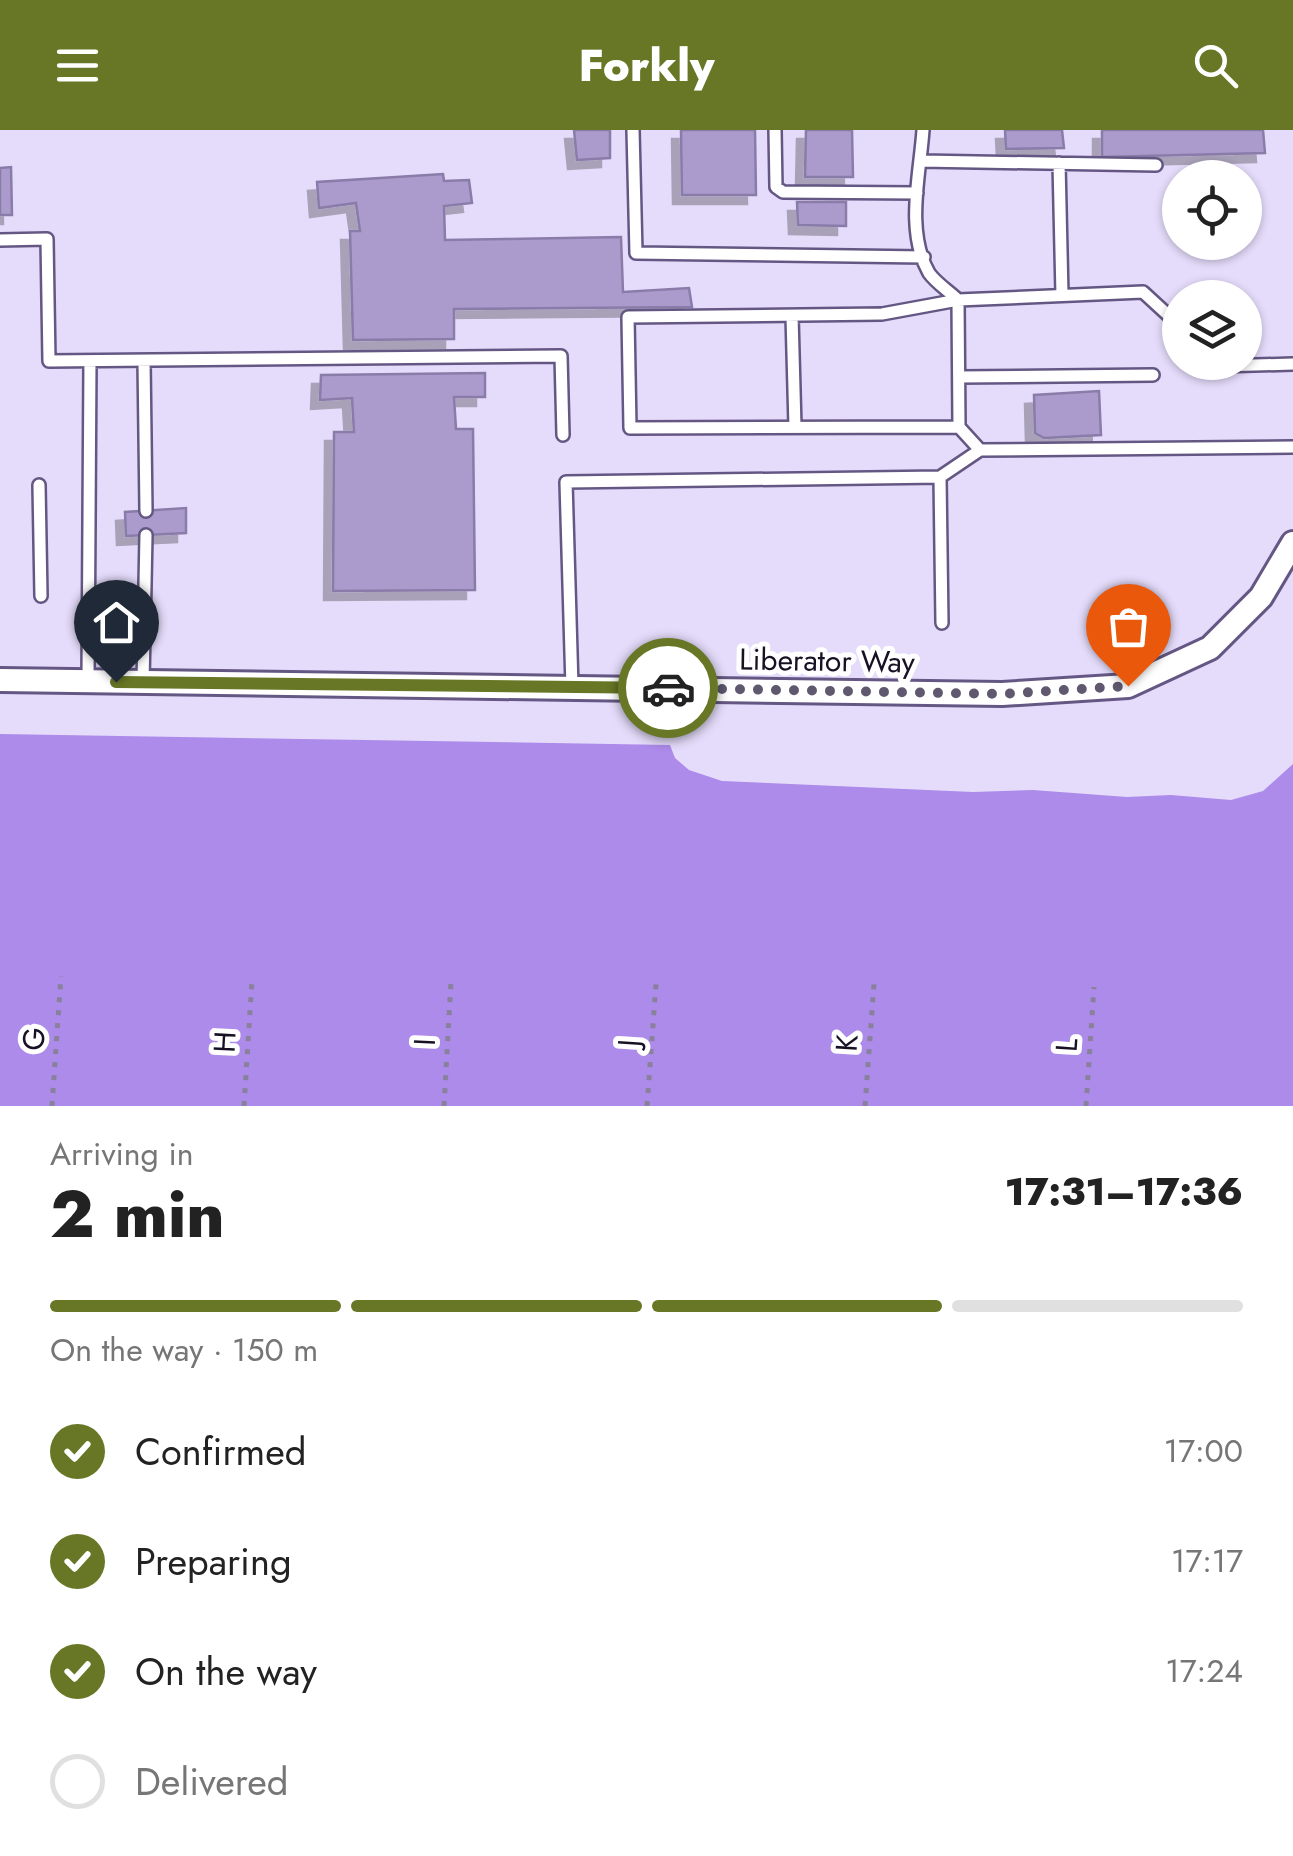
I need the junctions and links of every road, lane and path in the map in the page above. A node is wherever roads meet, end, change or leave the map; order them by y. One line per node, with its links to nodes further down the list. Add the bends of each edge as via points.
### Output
1 (633, 130): 9 (lane, via 636,253)
2 (774, 130): 7 (lane, via 774,179 783,192)
3 (923, 130): 4 (lane)
4 (921, 161): 5 (lane); 7 (lane)
5 (1059, 163): 6 (lane); 10 (lane)
6 (1156, 165)
7 (917, 193): 9 (lane)
8 (0, 240): 15 (lane, via 47,239 49,362)
9 (924, 257): 11 (lane, via 930,274)
10 (1062, 295): 11 (lane); 12 (lane, via 1142,292)
11 (958, 300): 13 (lane, via 882,314); 19 (lane)
12 (1162, 310)
13 (792, 316): 20 (lane); 20 (lane, via 628,317 630,428)
14 (144, 360): 15 (lane); 22 (lane, via 561,356); 27 (lane)
15 (90, 361): 33 (lane)
16 (1293, 364): 17 (lane)
17 (1262, 365)
18 (1152, 375): 19 (lane)
19 (959, 377): 21 (lane)
20 (795, 427): 21 (lane)
21 (959, 427): 24 (lane)
22 (563, 434)
23 (1293, 447): 24 (lane)
24 (980, 450): 25 (lane)
25 (940, 478): 31 (lane); 35 (lane, via 566,482)
26 (39, 485): 30 (lane)
27 (146, 511)
28 (146, 536): 34 (lane)
29 (1293, 543): 35 (street, Liberator Way, via 1261,597 1210,648 1128,686 1002,694)
30 (42, 596)
31 (942, 623)
32 (0, 680): 33 (street, Liberator Way)
33 (88, 681): 34 (street, Liberator Way)
34 (143, 682): 35 (street, Liberator Way)
35 (572, 687)
36 (61, 976): 42 (path, G)
37 (252, 980): 43 (path, H)
38 (451, 981): 44 (path, I)
39 (656, 984): 45 (path, J)
40 (874, 984): 46 (path, K)
41 (1094, 986): 47 (path, L)
42 (52, 1106)
43 (244, 1106)
44 (444, 1106)
45 (647, 1106)
46 (865, 1106)
47 (1086, 1106)

